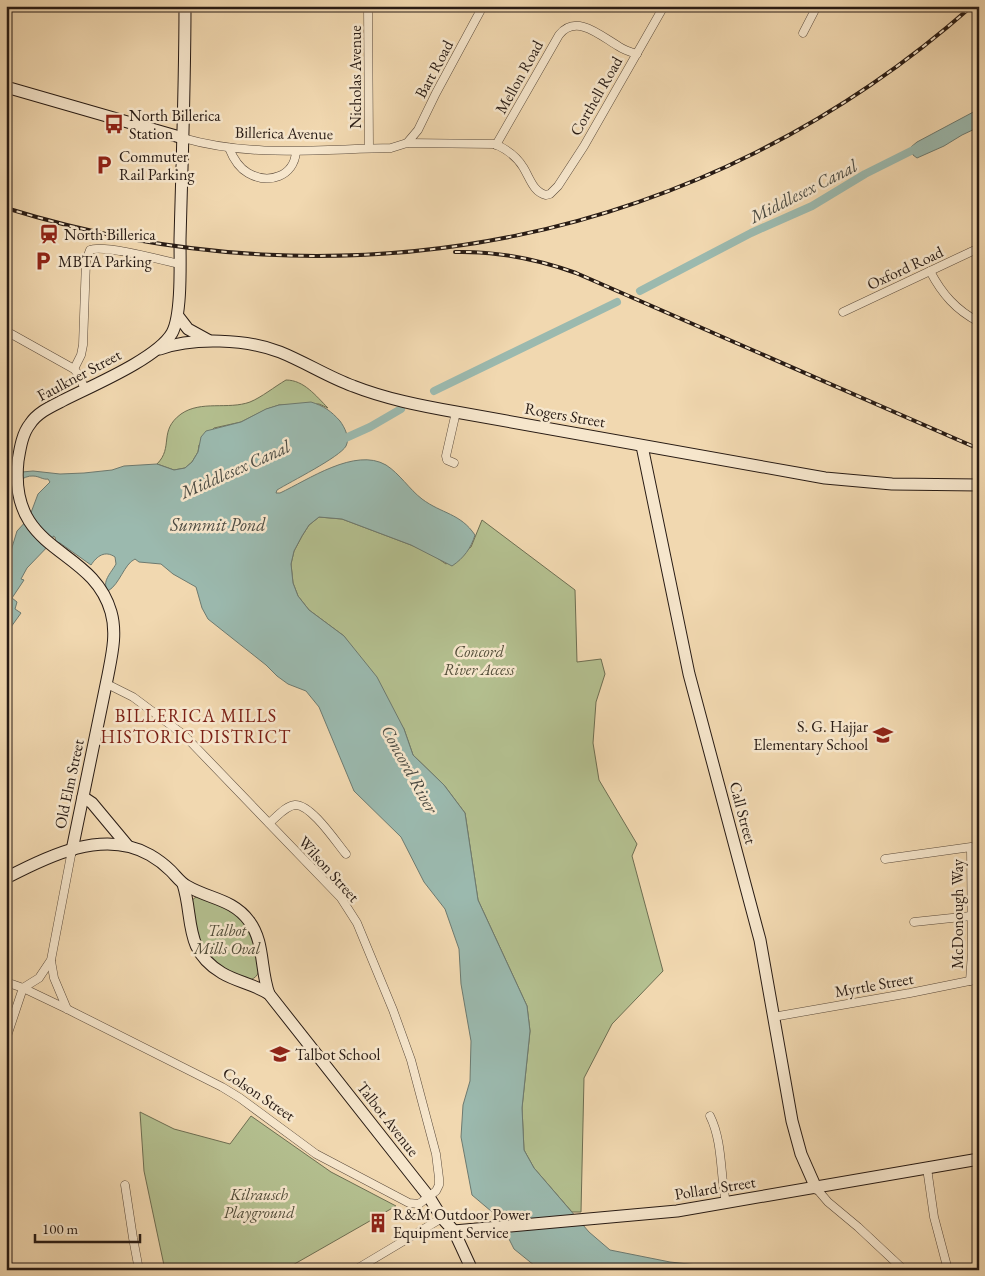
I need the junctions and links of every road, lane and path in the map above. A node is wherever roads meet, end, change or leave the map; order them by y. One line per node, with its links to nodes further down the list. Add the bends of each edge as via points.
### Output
1 (185, 6): 9 (street)
2 (368, 6): 13 (street, Nicholas Avenue)
3 (483, 6): 10 (street, Bart Road, via 418,130)
4 (664, 6): 7 (street, Corthell Road)
5 (817, 6): 6 (street)
6 (803, 33)
7 (636, 54): 11 (street, Mellon Road, via 582,25 569,26 559,35); 11 (street, Corthell Road, via 584,146 554,191 546,195 536,189 517,160)
8 (6, 87): 9 (street, Billerica Avenue)
9 (183, 138): 12 (street, Billerica Avenue); 16 (street)
10 (407, 143): 11 (street, Billerica Avenue); 13 (street, Billerica Avenue, via 398,147)
11 (496, 145)
12 (229, 148): 14 (street, Billerica Avenue); 14 (street, via 234,160 247,173 262,179 280,177 290,170)
13 (370, 148): 14 (street, Billerica Avenue)
14 (296, 152)
15 (979, 248): 17 (street, Oxford Road)
16 (180, 264): 19 (street); 24 (street, via 108,250 90,250 86,261 83,346)
17 (930, 271): 18 (street, Oxford Road); 20 (street, via 942,294)
18 (843, 312)
19 (178, 316): 22 (street, via 193,333); 23 (street, via 171,334)
20 (979, 322)
21 (6, 331): 24 (street)
22 (210, 341): 23 (street, Rogers Street, via 181,343); 26 (street, Rogers Street, via 267,348 365,391)
23 (156, 351): 25 (street, Faulkner Street)
24 (74, 369): 25 (street)
25 (85, 389): 30 (street, Faulkner Street, via 30,423 21,446 20,499 27,518)
26 (456, 412): 27 (street, Rogers Street); 28 (street, via 446,456)
27 (642, 446): 29 (street, Rogers Street, via 847,480 906,485); 49 (street, Call Street, via 689,674 760,940)
28 (454, 463)
29 (979, 485)
30 (49, 545): 31 (street, Old Elm Street, via 90,577 108,604 114,633)
31 (106, 684): 32 (street, Old Elm Street); 33 (street, Wilson Street, via 133,697 179,731)
32 (83, 797): 34 (street, Talbot Avenue, via 92,803); 35 (street, Old Elm Street)
33 (270, 824): 36 (street, via 289,807 303,806); 56 (street, Wilson Street, via 341,898 357,923 411,1060 436,1154 439,1185)
34 (126, 845): 35 (street, Talbot Avenue, via 100,844); 39 (street, Talbot Avenue, via 157,860)
35 (72, 850): 38 (street, Talbot Avenue); 42 (street, Old Elm Street)
36 (346, 854)
37 (885, 859): 40 (street, McDonough Way, via 971,847)
38 (6, 878)
39 (183, 884): 47 (street, Talbot Avenue, via 191,932 203,956 223,974); 47 (street, Talbot Avenue, via 242,912 259,944)
40 (971, 916): 41 (street); 44 (street, McDonough Way)
41 (914, 922)
42 (51, 960): 46 (street, Old Elm Street, via 39,978); 48 (street)
43 (979, 979): 44 (street, Myrtle Street)
44 (970, 981): 49 (street, Myrtle Street)
45 (6, 982): 46 (street, Colson Street)
46 (23, 988): 48 (street, Colson Street); 50 (street)
47 (269, 994): 56 (street, Talbot Avenue)
48 (66, 1009): 56 (street, Colson Street, via 222,1087 316,1154 409,1203 419,1204)
49 (773, 1017): 55 (street, Call Street, via 793,1127)
50 (6, 1039)
51 (710, 1116): 57 (street, via 718,1142)
52 (979, 1159): 53 (street, Pollard Street)
53 (927, 1168): 55 (street, Pollard Street); 64 (street)
54 (126, 1185): 60 (street)
55 (816, 1188): 57 (street, Pollard Street); 63 (street)
56 (429, 1197): 58 (street, Talbot Avenue)
57 (726, 1203): 59 (street, Pollard Street, via 661,1213)
58 (442, 1218): 59 (street); 61 (street)
59 (454, 1231): 62 (street)
60 (139, 1270)
61 (355, 1270)
62 (472, 1270)
63 (904, 1270)
64 (948, 1270)

